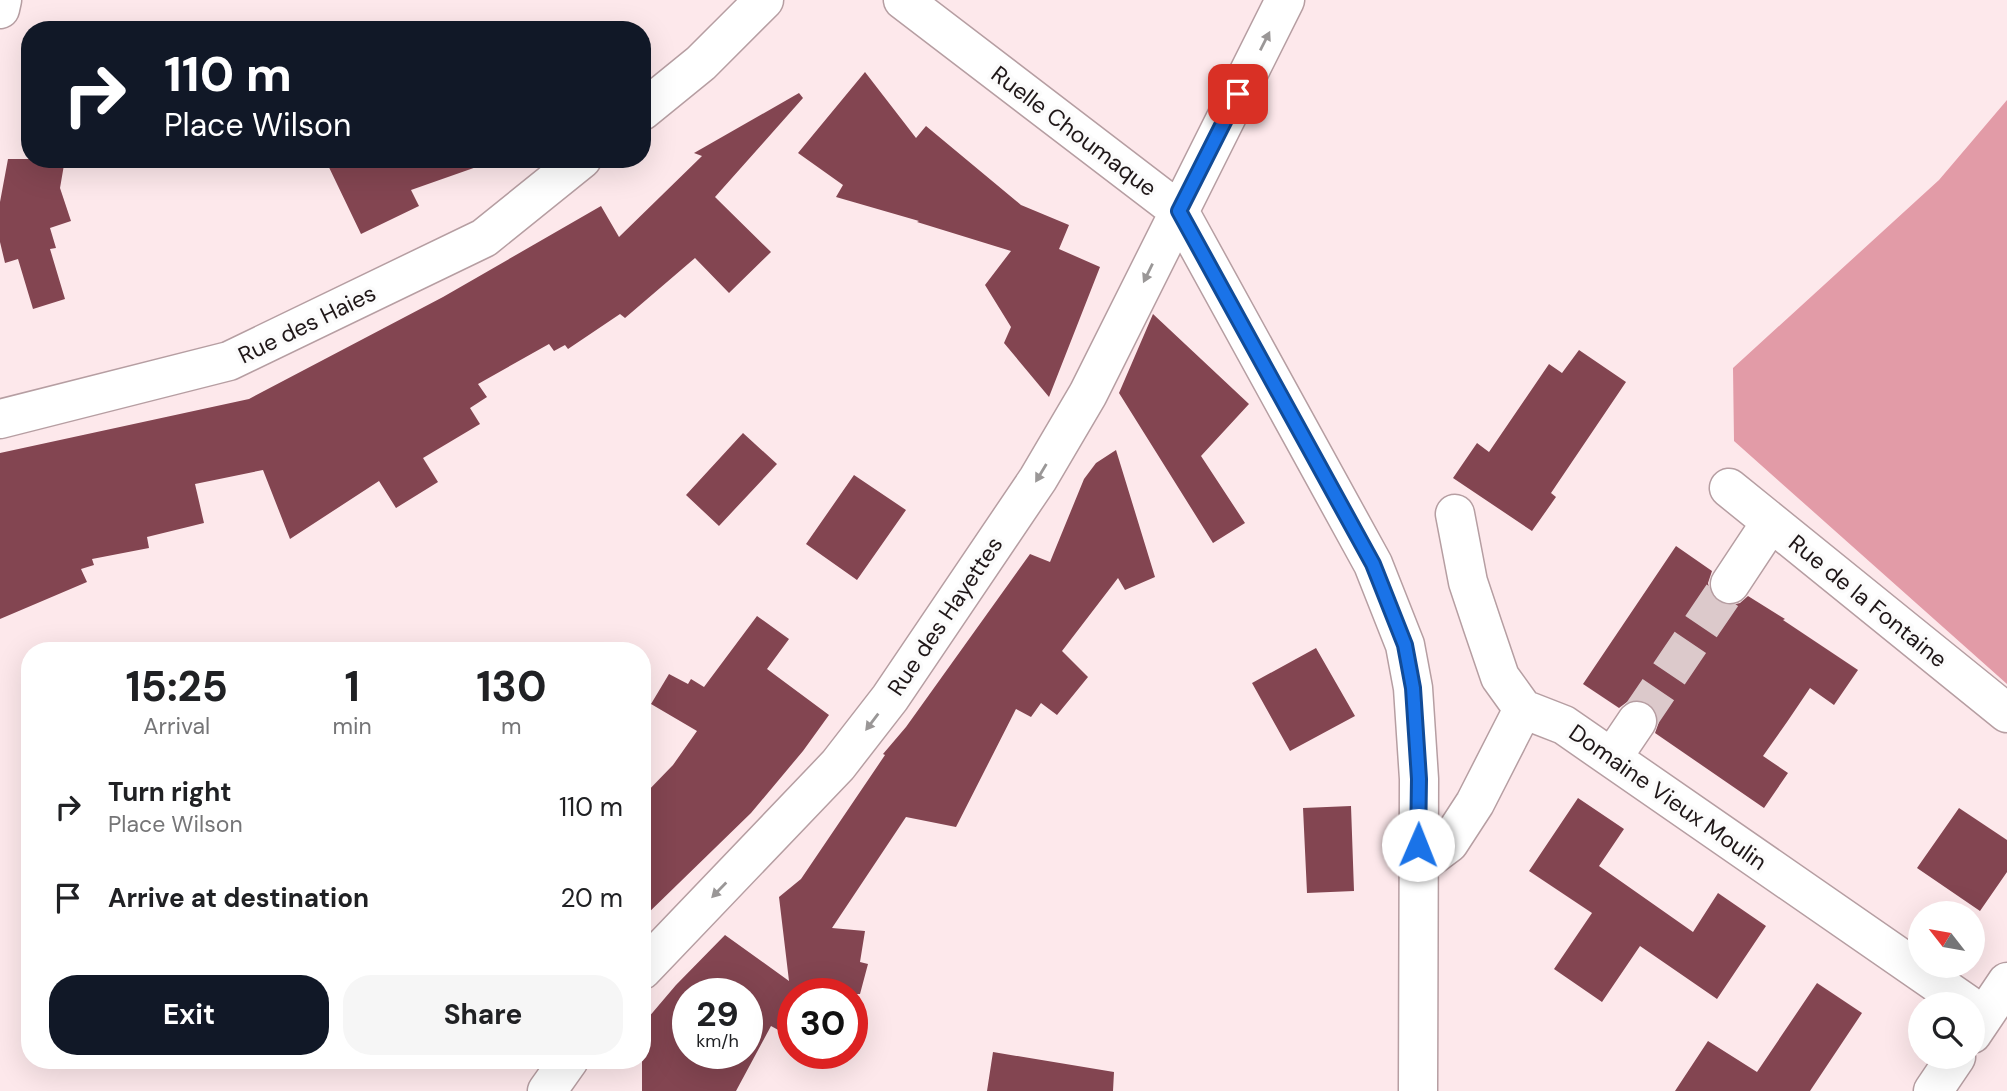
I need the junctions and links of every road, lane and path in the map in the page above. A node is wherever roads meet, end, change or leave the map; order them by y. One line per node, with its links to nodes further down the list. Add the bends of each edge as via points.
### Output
1 (2, 0): 5 (street)
2 (764, 0): 6 (street, via 701,63)
3 (903, 0): 8 (street, Ruelle Choumaque)
4 (1285, 0): 8 (street, Rue des Hayettes, one-way to 4)
5 (0, 9)
6 (651, 104)
7 (571, 168): 9 (street, Rue des Haies, via 484,238 229,361)
8 (1179, 211): 18 (street, Ruelle Choumaque, via 1373,564 1401,633 1413,688); 19 (street, Rue des Hayettes, one-way to 19, via 1051,458 890,698 838,765)
9 (0, 419)
10 (1729, 488): 12 (street, Rue de la Fontaine)
11 (1455, 514): 14 (street, via 1468,582 1500,677)
12 (1771, 522): 13 (street); 15 (street, Rue de la Fontaine)
13 (1730, 584)
14 (1523, 709): 17 (street, Domaine Vieux Moulin, via 1564,725); 18 (street, via 1449,843)
15 (2007, 713)
16 (1637, 721): 17 (street)
17 (1612, 758): 21 (street, Domaine Vieux Moulin)
18 (1418, 867): 26 (street, Ruelle Choumaque)
19 (651, 961)
20 (2007, 982): 22 (street)
21 (1940, 992)
22 (1985, 1005)
23 (563, 1069): 25 (street)
24 (1948, 1069): 27 (street)
25 (547, 1091)
26 (1418, 1091)
27 (1933, 1091)

